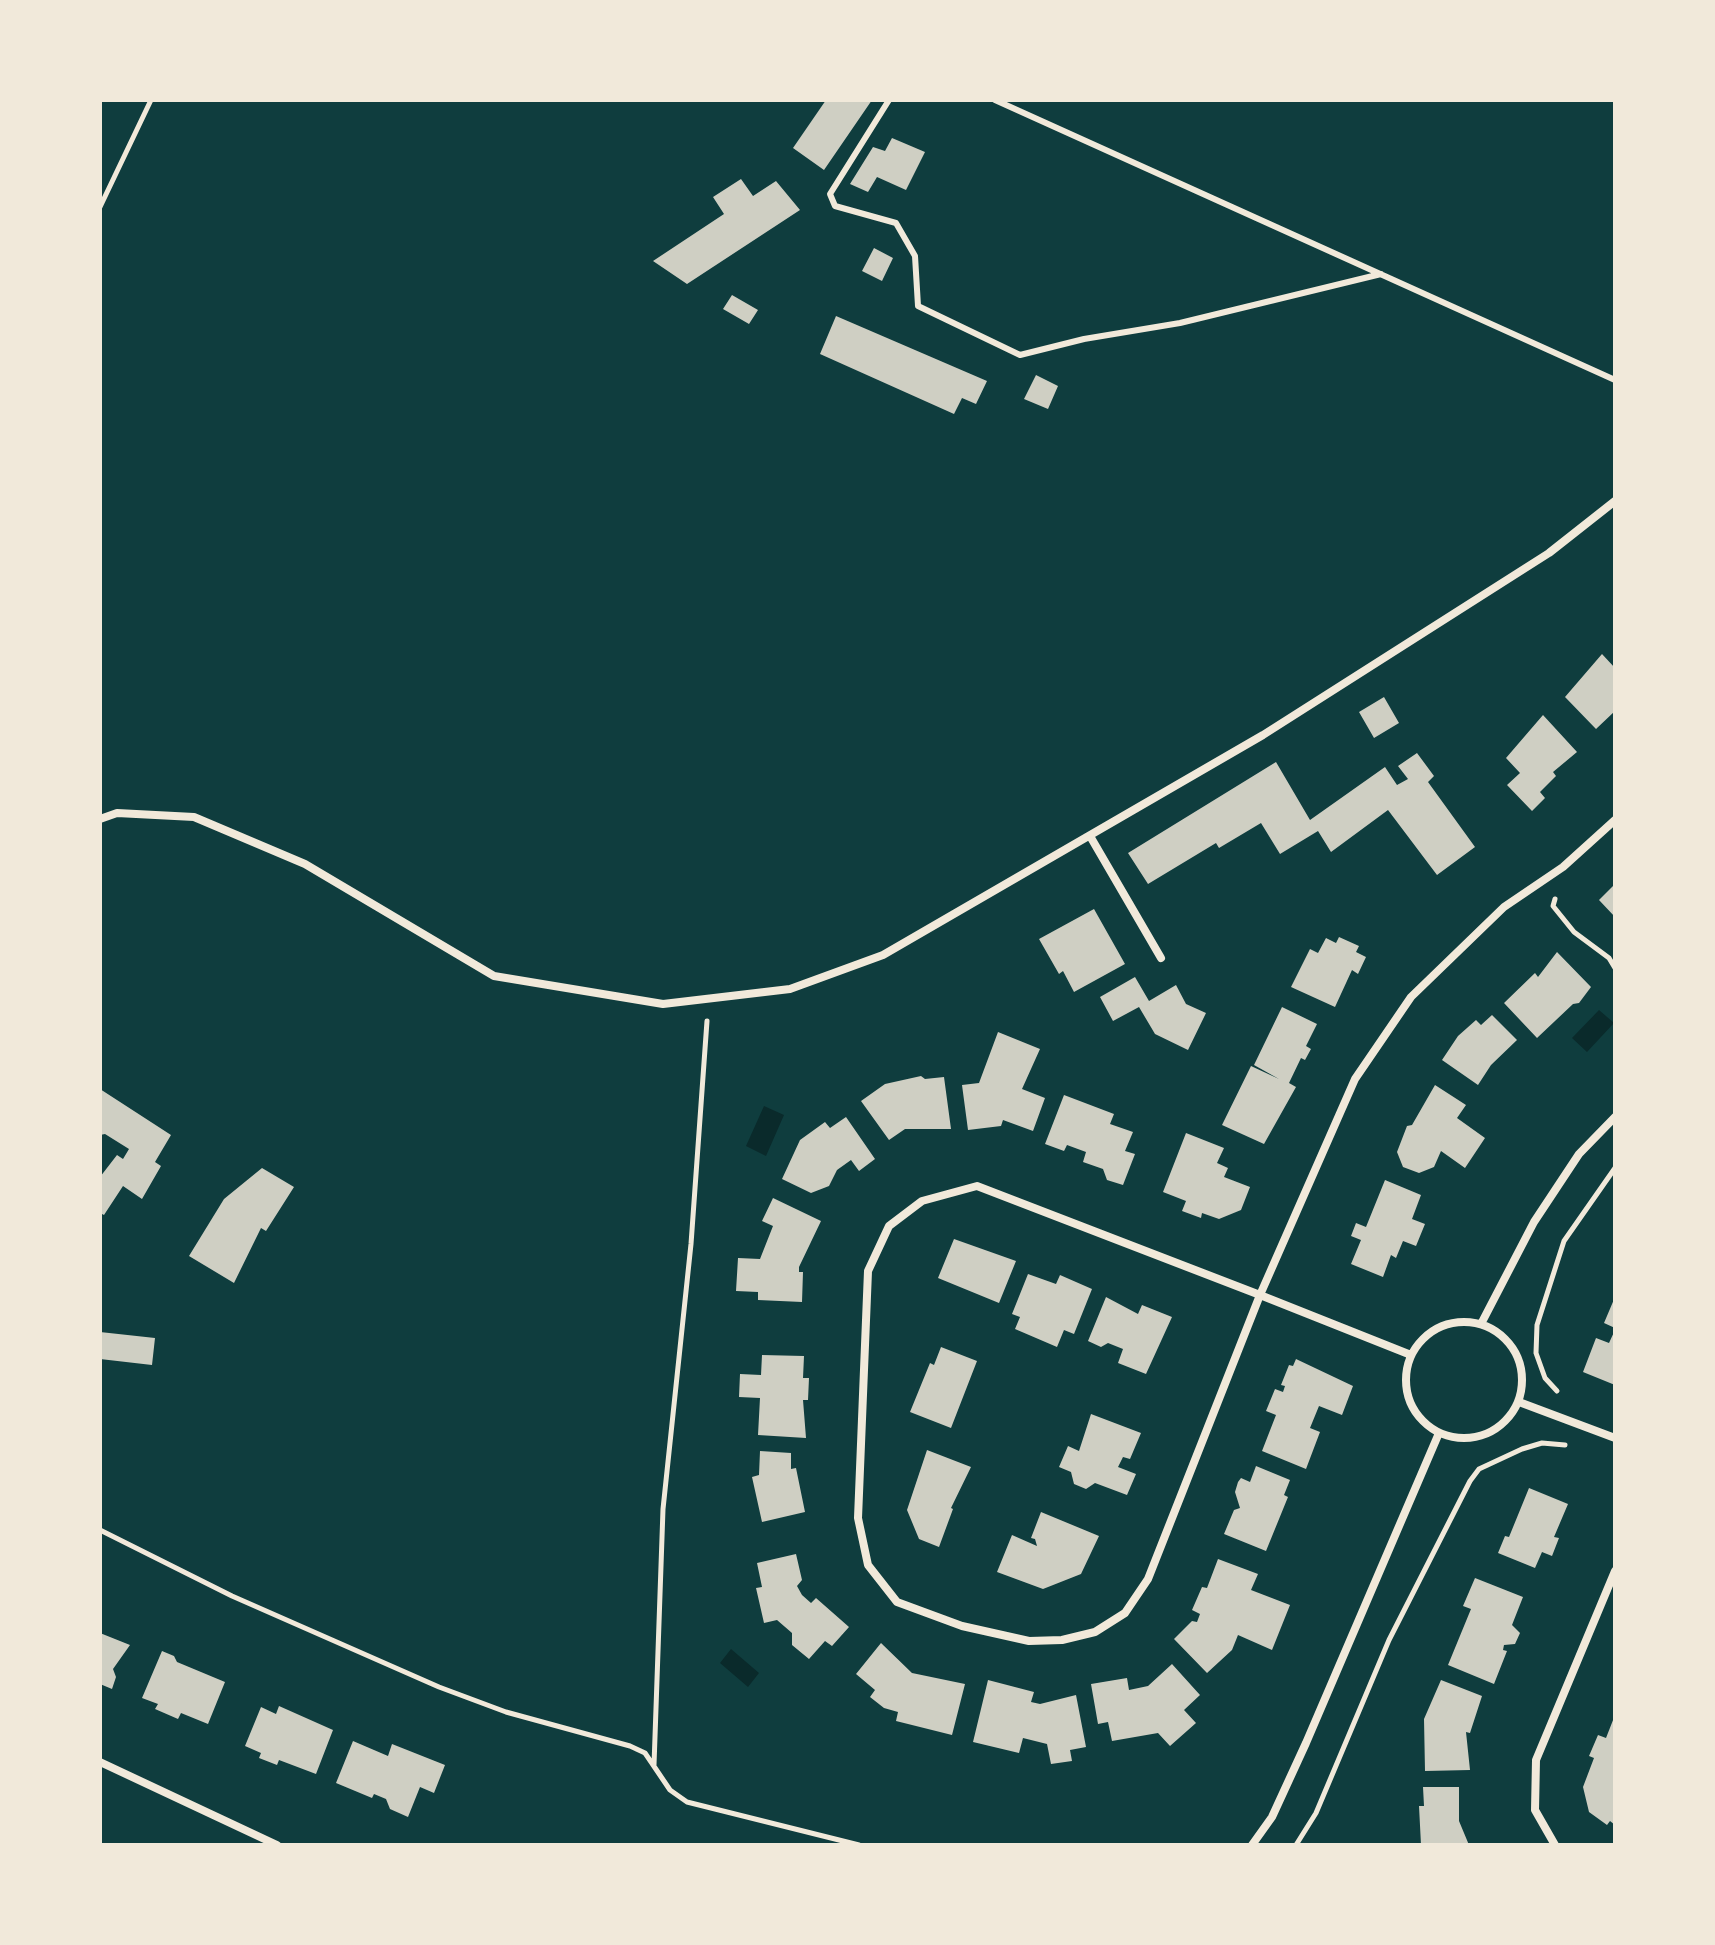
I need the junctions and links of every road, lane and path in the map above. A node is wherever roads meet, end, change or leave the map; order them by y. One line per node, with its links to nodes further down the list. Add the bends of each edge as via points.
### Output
1 (151, 100): 4 (path)
2 (889, 100): 5 (lane, via 830,194 835,206 896,223 915,256 918,306 1020,355)
3 (995, 100): 5 (lane)
4 (100, 207)
5 (1381, 274): 6 (lane)
6 (1615, 380)
7 (1615, 501): 10 (street, via 1523,569 1263,735)
8 (100, 819): 14 (street, via 117,813 194,817 305,864 494,976 663,1004)
9 (1615, 820): 11 (street)
10 (1090, 836): 12 (street); 14 (street, via 883,955 790,989)
11 (1543, 881): 13 (path, via 1557,901 1553,906 1574,932); 17 (street, via 1504,907 1411,997 1355,1079)
12 (1161, 958)
13 (1615, 968)
14 (709, 999): 28 (path, via 691,1244 663,1509)
15 (1615, 1117): 18 (street, via 1579,1154 1534,1222)
16 (1615, 1168): 20 (path, via 1564,1241 1537,1325 1536,1353 1545,1378)
17 (1260, 1295): 17 (street, via 977,1186 922,1201 889,1226 868,1271 858,1518 868,1565 897,1602 962,1626 1029,1641 1095,1632 1125,1613 1148,1579); 19 (street)
18 (1481, 1324): 19 (street, via 1464,1322 1433,1331); 21 (street, via 1496,1331 1517,1354)
19 (1411, 1355): 22 (street, via 1409,1400 1426,1425)
20 (1566, 1397)
21 (1519, 1402): 22 (street, via 1511,1416 1486,1435); 23 (street)
22 (1439, 1433): 31 (street, via 1301,1755 1272,1817)
23 (1615, 1438)
24 (1566, 1445): 32 (path, via 1542,1443 1522,1449 1494,1460 1470,1481 1389,1640 1316,1813)
25 (100, 1530): 28 (path, via 232,1596 439,1687 506,1712 630,1746)
26 (1615, 1571): 33 (street, via 1536,1760 1535,1810)
27 (100, 1762): 29 (street)
28 (654, 1765): 30 (path, via 670,1790 687,1802)
29 (274, 1844)
30 (859, 1845)
31 (1252, 1845)
32 (1296, 1845)
33 (1555, 1845)

